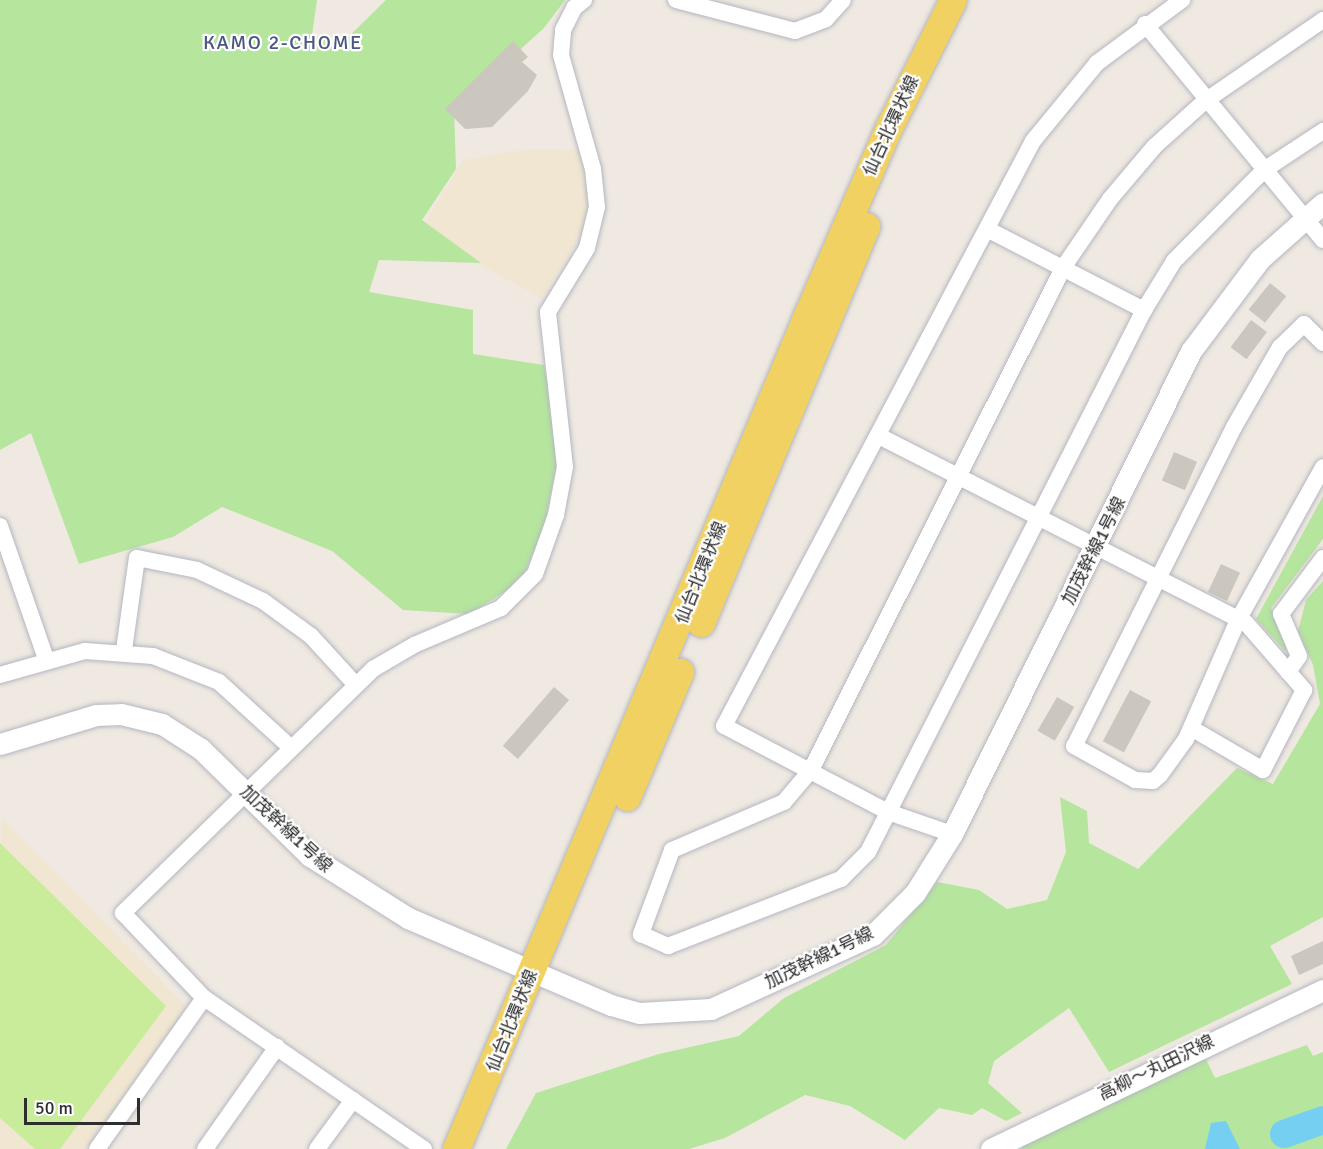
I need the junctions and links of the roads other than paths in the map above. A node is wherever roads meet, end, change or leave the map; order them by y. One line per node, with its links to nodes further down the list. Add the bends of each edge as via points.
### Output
1 (584, 0): 32 (street, via 574,8 563,30 561,55 593,169 597,207 587,248 548,312 547,339 565,451 561,494 550,534 534,574 501,608 399,653)
2 (676, 0): 3 (street, via 795,31 826,19)
3 (843, 0)
4 (953, 0): 40 (main road, 仙台北環状線, via 880,149)
5 (972, 0): 40 (main road, 仙台北環状線, via 903,140)
6 (1182, 0): 8 (street)
7 (1323, 20): 9 (street)
8 (1145, 24): 9 (street); 14 (street, via 1097,63 1063,100 1033,141)
9 (1205, 100): 11 (street); 16 (street, via 1154,147)
10 (1323, 131): 11 (street)
11 (1264, 170): 13 (street); 17 (street, via 1174,261)
12 (1323, 203): 13 (street, 加茂幹線1号線)
13 (1305, 217): 15 (street); 24 (street, 加茂幹線1号線, via 1260,259 1191,351)
14 (987, 229): 16 (street); 19 (street)
15 (1323, 240)
16 (1063, 268): 17 (street); 21 (street)
17 (1144, 310): 22 (street)
18 (1323, 343): 26 (street, via 1304,324 1280,347 1234,427)
19 (879, 436): 21 (street); 36 (street, via 724,726)
20 (1323, 467): 27 (street)
21 (957, 475): 22 (street); 36 (street)
22 (1039, 514): 24 (street); 38 (street)
23 (0, 526): 29 (street)
24 (1098, 545): 26 (street); 39 (street, 加茂幹線1号線)
25 (1323, 558): 30 (street, via 1281,614 1299,656)
26 (1161, 578): 27 (street); 33 (street, via 1074,746 1135,780 1153,781)
27 (1238, 620): 30 (street, via 1246,623); 33 (street)
28 (124, 650): 29 (street); 32 (street, via 133,561 137,558 197,570 263,601 311,636); 35 (street, via 183,665 213,679 252,708)
29 (46, 659): 31 (street)
30 (1288, 672): 33 (street, via 1304,690 1263,770)
31 (0, 675)
32 (355, 684): 35 (street)
33 (1191, 728)
34 (0, 744): 37 (street, 加茂幹線1号線, via 77,718 144,718 183,735)
35 (289, 746): 37 (street)
36 (811, 770): 38 (street); 38 (street, via 784,802 672,850 641,934 668,946 841,879 868,852)
37 (244, 791): 40 (street, 加茂幹線1号線, via 310,856 357,889 408,918); 42 (street, via 123,913)
38 (888, 812): 39 (street)
39 (952, 834): 40 (street, 加茂幹線1号線, via 915,893 873,935 711,1009 639,1013)
40 (539, 975): 49 (main road, 仙台北環状線); 50 (main road, 仙台北環状線)
41 (1323, 990): 51 (street, 高柳～丸田沢線)
42 (204, 998): 43 (street); 45 (street)
43 (277, 1047): 44 (street); 46 (street)
44 (353, 1100): 47 (street); 48 (street)
45 (98, 1149)
46 (205, 1149)
47 (317, 1149)
48 (424, 1149)
49 (456, 1149)
50 (476, 1149)
51 (991, 1149)

